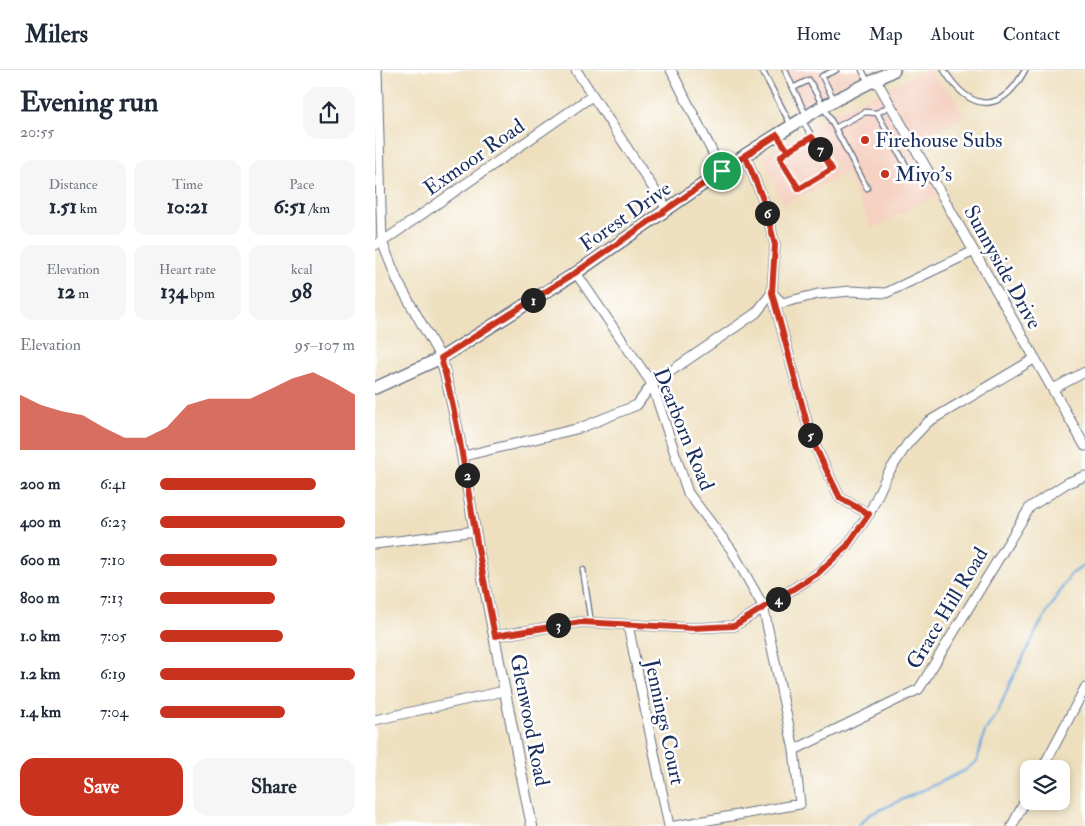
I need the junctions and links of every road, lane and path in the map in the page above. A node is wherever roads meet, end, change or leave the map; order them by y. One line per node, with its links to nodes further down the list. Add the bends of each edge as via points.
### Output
1 (377, 70): 27 (street, Glenwood Road)
2 (576, 70): 13 (street)
3 (671, 70): 24 (street)
4 (762, 70): 17 (lane)
5 (785, 70): 12 (lane)
6 (836, 70): 14 (lane, via 822,76)
7 (862, 70): 11 (lane)
8 (894, 70): 11 (main road, Forest Drive)
9 (945, 70): 10 (lane, via 955,85 988,104 1001,100 1016,86)
10 (1025, 70)
11 (872, 80): 14 (main road, Forest Drive); 15 (street, Sunnyside Drive)
12 (793, 88): 14 (lane, via 809,80); 17 (lane)
13 (592, 96): 26 (street); 27 (street, Exmoor Road)
14 (829, 103): 17 (main road, Forest Drive); 18 (lane)
15 (891, 105): 16 (lane); 23 (street, Sunnyside Drive)
16 (877, 113): 18 (lane, via 865,112); 23 (lane, via 908,169 915,172)
17 (800, 121): 19 (main road, Forest Drive); 20 (lane)
18 (835, 128): 25 (lane)
19 (777, 135): 21 (lane); 22 (main road, Forest Drive)
20 (812, 137): 21 (lane); 21 (lane, via 832,169 799,189 781,160)
21 (788, 151)
22 (745, 155): 24 (main road, Forest Drive); 30 (street, via 764,202 775,245)
23 (927, 169): 28 (street, Sunnyside Drive)
24 (722, 171): 26 (main road, Forest Drive)
25 (867, 188)
26 (667, 209): 29 (main road, Forest Drive)
27 (379, 244): 31 (street, Glenwood Road)
28 (975, 251): 30 (street, via 886,293 818,294 782,303); 32 (street, Sunnyside Drive)
29 (575, 273): 31 (main road, Forest Drive); 34 (street, Dearborn Road)
30 (772, 293): 34 (street, via 756,313); 40 (street, via 811,438 840,498)
31 (441, 358): 35 (main road, Forest Drive); 38 (street, Glenwood Road)
32 (1035, 359): 36 (street, Sunnyside Drive); 40 (street, via 928,422 908,443 887,476)
33 (1085, 372): 36 (street)
34 (652, 384): 38 (street, via 637,405 580,428); 44 (street, Dearborn Road, via 688,493 731,549)
35 (375, 388)
36 (1053, 389): 37 (street, Sunnyside Drive)
37 (1085, 446)
38 (464, 456): 41 (street, Glenwood Road)
39 (1085, 476): 51 (street, Grace Hill Road, via 1067,483 1030,507 919,689)
40 (869, 514): 44 (street, via 847,546 817,574)
41 (475, 531): 42 (street); 47 (street, Glenwood Road)
42 (375, 544)
43 (583, 570): 45 (lane)
44 (763, 606): 46 (street, via 734,626); 51 (street, Dearborn Road)
45 (591, 622): 46 (street); 47 (street)
46 (627, 625): 55 (street, Jennings Court)
47 (495, 636): 49 (street, Glenwood Road)
48 (1085, 688): 52 (street)
49 (504, 691): 50 (street); 54 (street, Glenwood Road)
50 (375, 720)
51 (794, 750): 56 (street, Dearborn Road, via 800,804)
52 (1047, 760)
53 (1020, 810): 57 (street)
54 (533, 826)
55 (669, 826)
56 (675, 826)
57 (1012, 826)

